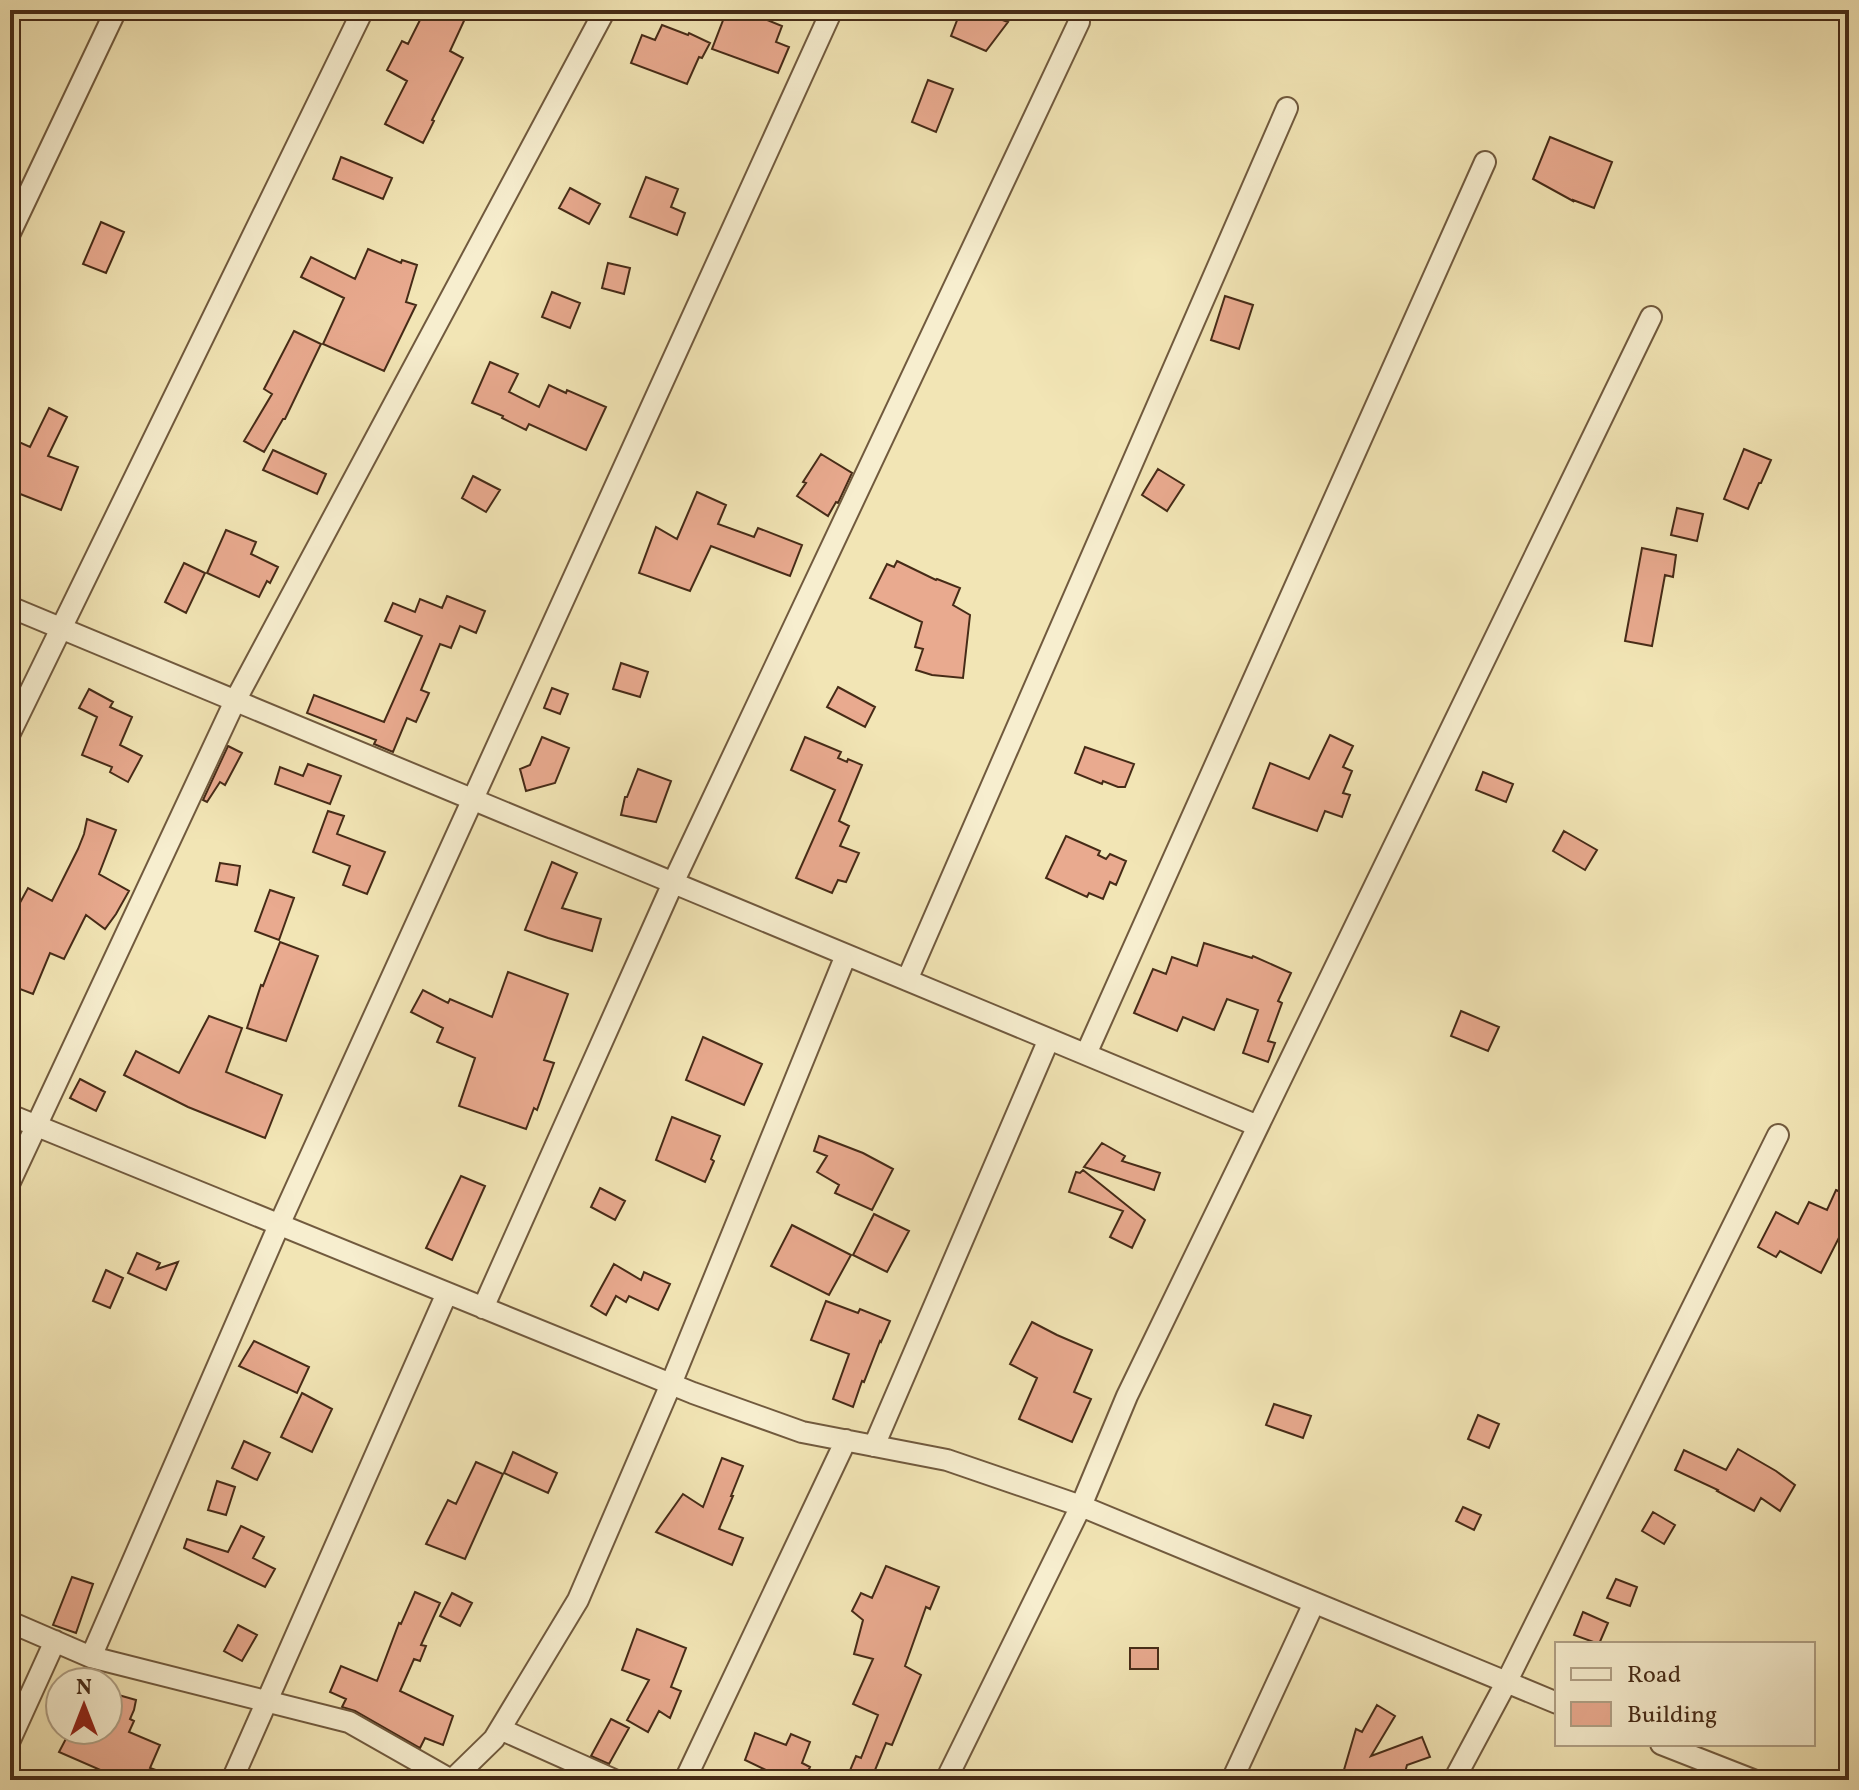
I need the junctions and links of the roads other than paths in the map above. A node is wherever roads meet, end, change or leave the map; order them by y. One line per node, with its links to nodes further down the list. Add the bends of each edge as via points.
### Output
1 (116, 10): 8 (street)
2 (363, 10): 11 (street)
3 (605, 10): 12 (street)
4 (832, 10): 14 (street)
5 (1079, 22): 15 (street)
6 (1287, 108): 17 (street)
7 (1485, 162): 19 (street)
8 (10, 233)
9 (1651, 317): 22 (street)
10 (10, 607): 11 (street)
11 (61, 629): 12 (street); 13 (street)
12 (235, 701): 14 (street); 21 (street)
13 (10, 733)
14 (472, 800): 15 (street); 25 (street)
15 (673, 883): 16 (street); 27 (street)
16 (846, 955): 17 (street); 28 (street)
17 (907, 980): 18 (street)
18 (1049, 1039): 19 (street); 30 (street)
19 (1086, 1054): 22 (street)
20 (10, 1115): 21 (street)
21 (36, 1125): 24 (street); 25 (street)
22 (1258, 1126): 31 (street, via 1127,1396)
23 (1778, 1135): 36 (street)
24 (10, 1182)
25 (279, 1225): 26 (street); 35 (street)
26 (447, 1293): 27 (street); 37 (street)
27 (483, 1308): 28 (street)
28 (671, 1384): 29 (street, via 802,1432); 39 (street, via 578,1600)
29 (846, 1440): 30 (street); 45 (street)
30 (874, 1446): 31 (street, via 947,1460)
31 (1081, 1506): 32 (street); 46 (street)
32 (1314, 1603): 36 (street); 47 (street)
33 (10, 1622): 34 (street)
34 (55, 1641): 35 (street); 40 (street)
35 (91, 1657): 37 (street)
36 (1506, 1683): 38 (street); 48 (street)
37 (267, 1702): 42 (street); 43 (street, via 349,1722)
38 (1555, 1702)
39 (500, 1729): 43 (street); 44 (street)
40 (10, 1740)
41 (1666, 1746): 49 (street)
42 (232, 1780)
43 (452, 1780)
44 (614, 1780)
45 (685, 1780)
46 (946, 1780)
47 (1232, 1780)
48 (1454, 1780)
49 (1753, 1780)

